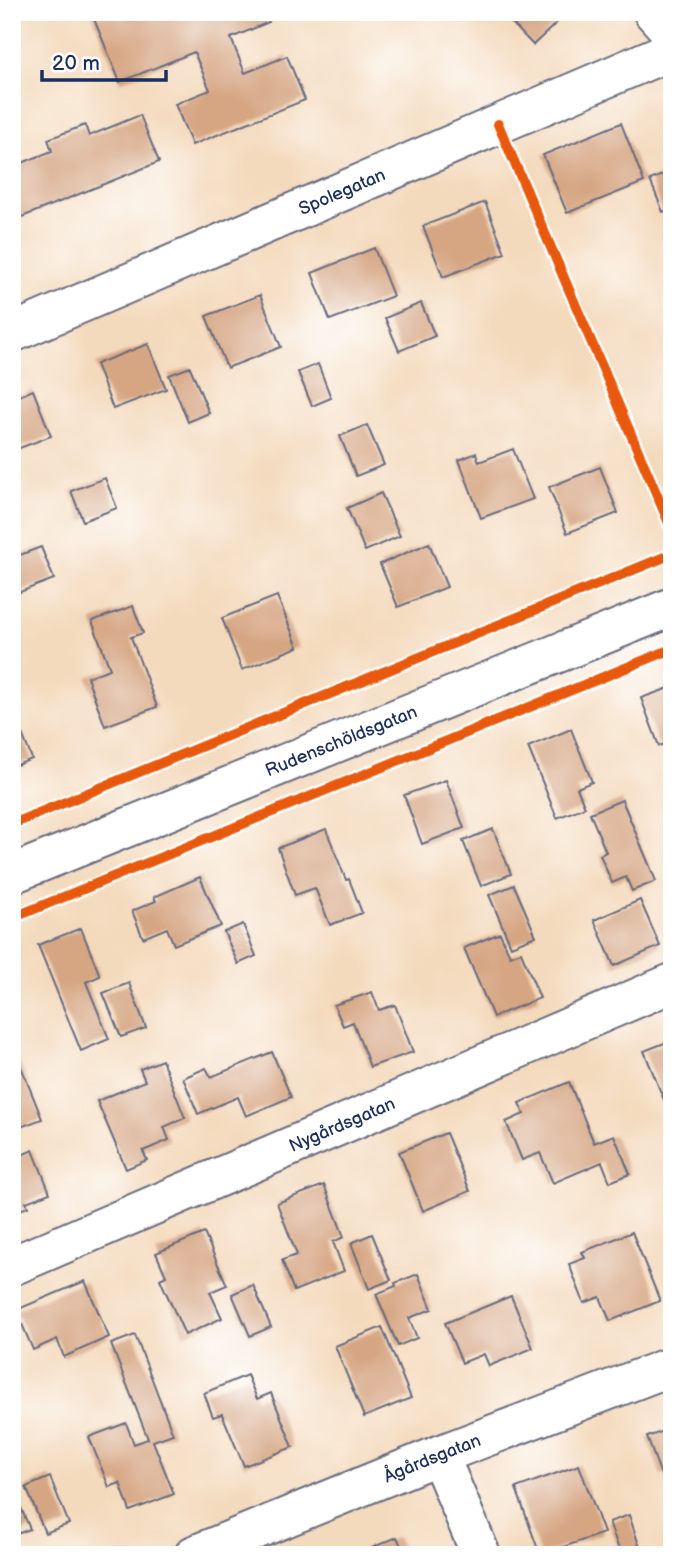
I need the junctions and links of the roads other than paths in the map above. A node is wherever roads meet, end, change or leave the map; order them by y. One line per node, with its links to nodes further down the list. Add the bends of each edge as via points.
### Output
1 (653, 12): 2 (street)
2 (672, 33)
3 (672, 50): 4 (street, Spolegatan)
4 (12, 333)
5 (672, 607): 6 (street, Rudenschöldsgatan)
6 (12, 874)
7 (672, 983): 8 (street, Nygårdsgatan)
8 (12, 1266)
9 (672, 1366): 10 (street, Ågårdsgatan)
10 (439, 1455): 11 (street, Ågårdsgatan); 12 (street)
11 (194, 1555)
12 (481, 1555)

